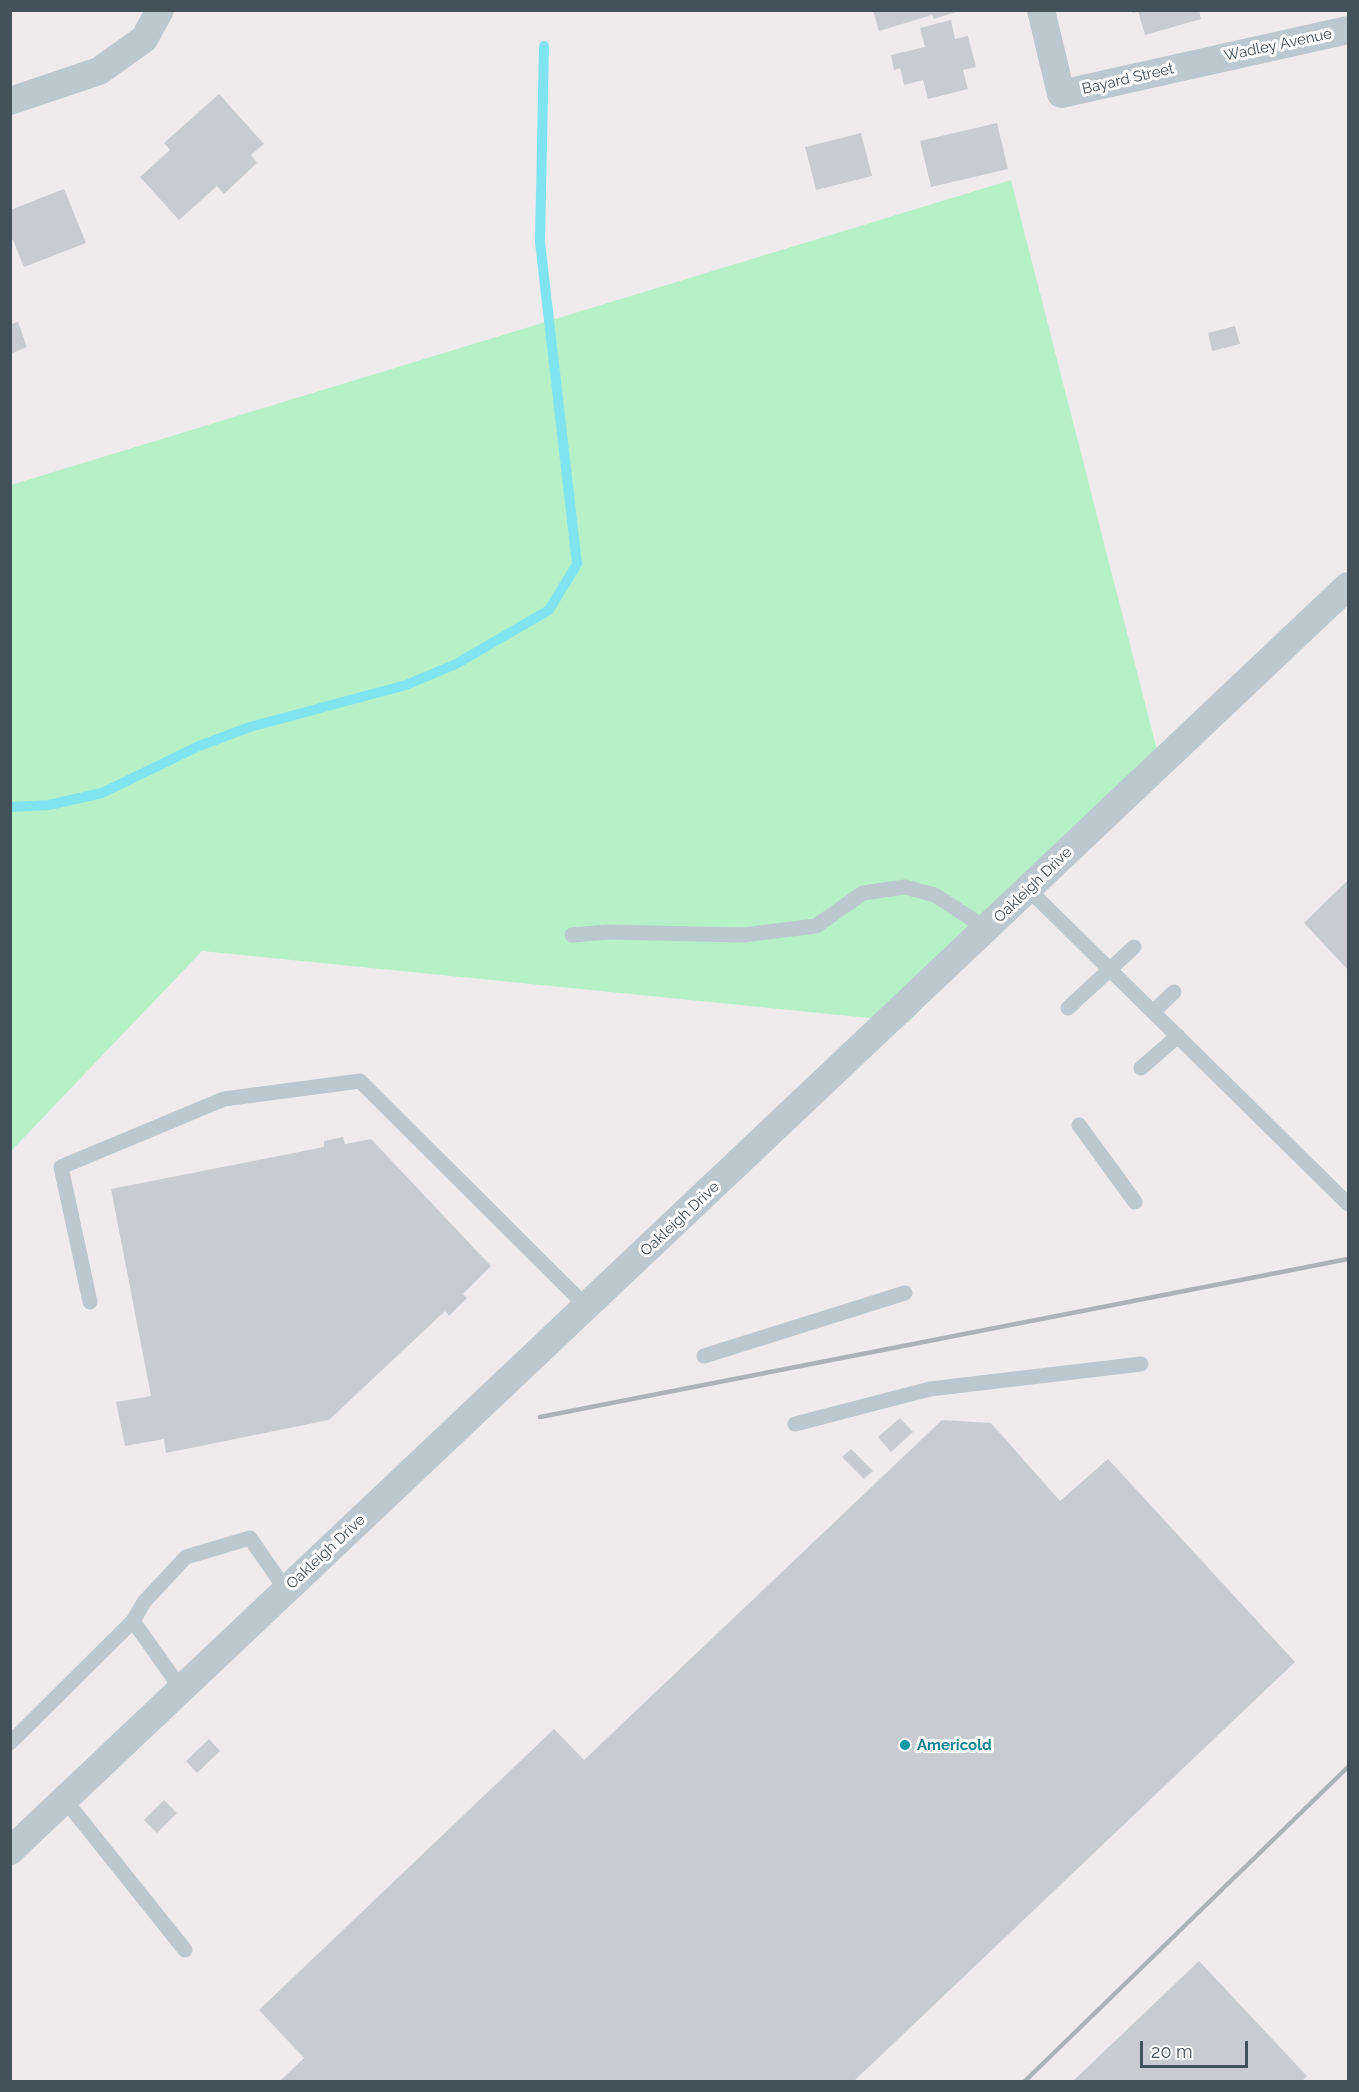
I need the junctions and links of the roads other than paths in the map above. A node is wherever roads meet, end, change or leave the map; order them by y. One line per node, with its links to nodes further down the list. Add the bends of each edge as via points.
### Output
1 (160, 10): 5 (street, via 144,39 99,71)
2 (1041, 10): 4 (street, Bayard Street, via 1062,94)
3 (1348, 30): 4 (street, Wadley Avenue)
4 (1207, 61)
5 (10, 101)
6 (1348, 586): 7 (street, Oakleigh Drive)
7 (1028, 889): 8 (street, Oakleigh Drive); 11 (lane)
8 (987, 929): 9 (lane, via 935,895 905,887 863,893 816,926 743,935); 22 (street, Oakleigh Drive)
9 (572, 935)
10 (1134, 947): 11 (lane)
11 (1109, 969): 13 (lane); 14 (lane)
12 (1174, 992): 14 (lane)
13 (1068, 1008)
14 (1153, 1012): 15 (lane)
15 (1178, 1036): 16 (lane); 19 (lane)
16 (1141, 1068)
17 (1079, 1125): 18 (lane)
18 (1135, 1202)
19 (1348, 1204)
20 (905, 1293): 23 (lane)
21 (90, 1302): 22 (lane, via 61,1167 224,1099 360,1081)
22 (587, 1307): 26 (street, Oakleigh Drive)
23 (704, 1356)
24 (1141, 1364): 25 (lane, via 930,1389)
25 (795, 1424)
26 (286, 1590): 27 (lane, via 250,1538 186,1557 144,1602); 28 (street, Oakleigh Drive)
27 (133, 1621): 28 (lane); 29 (lane)
28 (182, 1690): 30 (street, Oakleigh Drive)
29 (10, 1743)
30 (64, 1800): 31 (street, Oakleigh Drive); 32 (lane)
31 (10, 1851)
32 (185, 1950)

